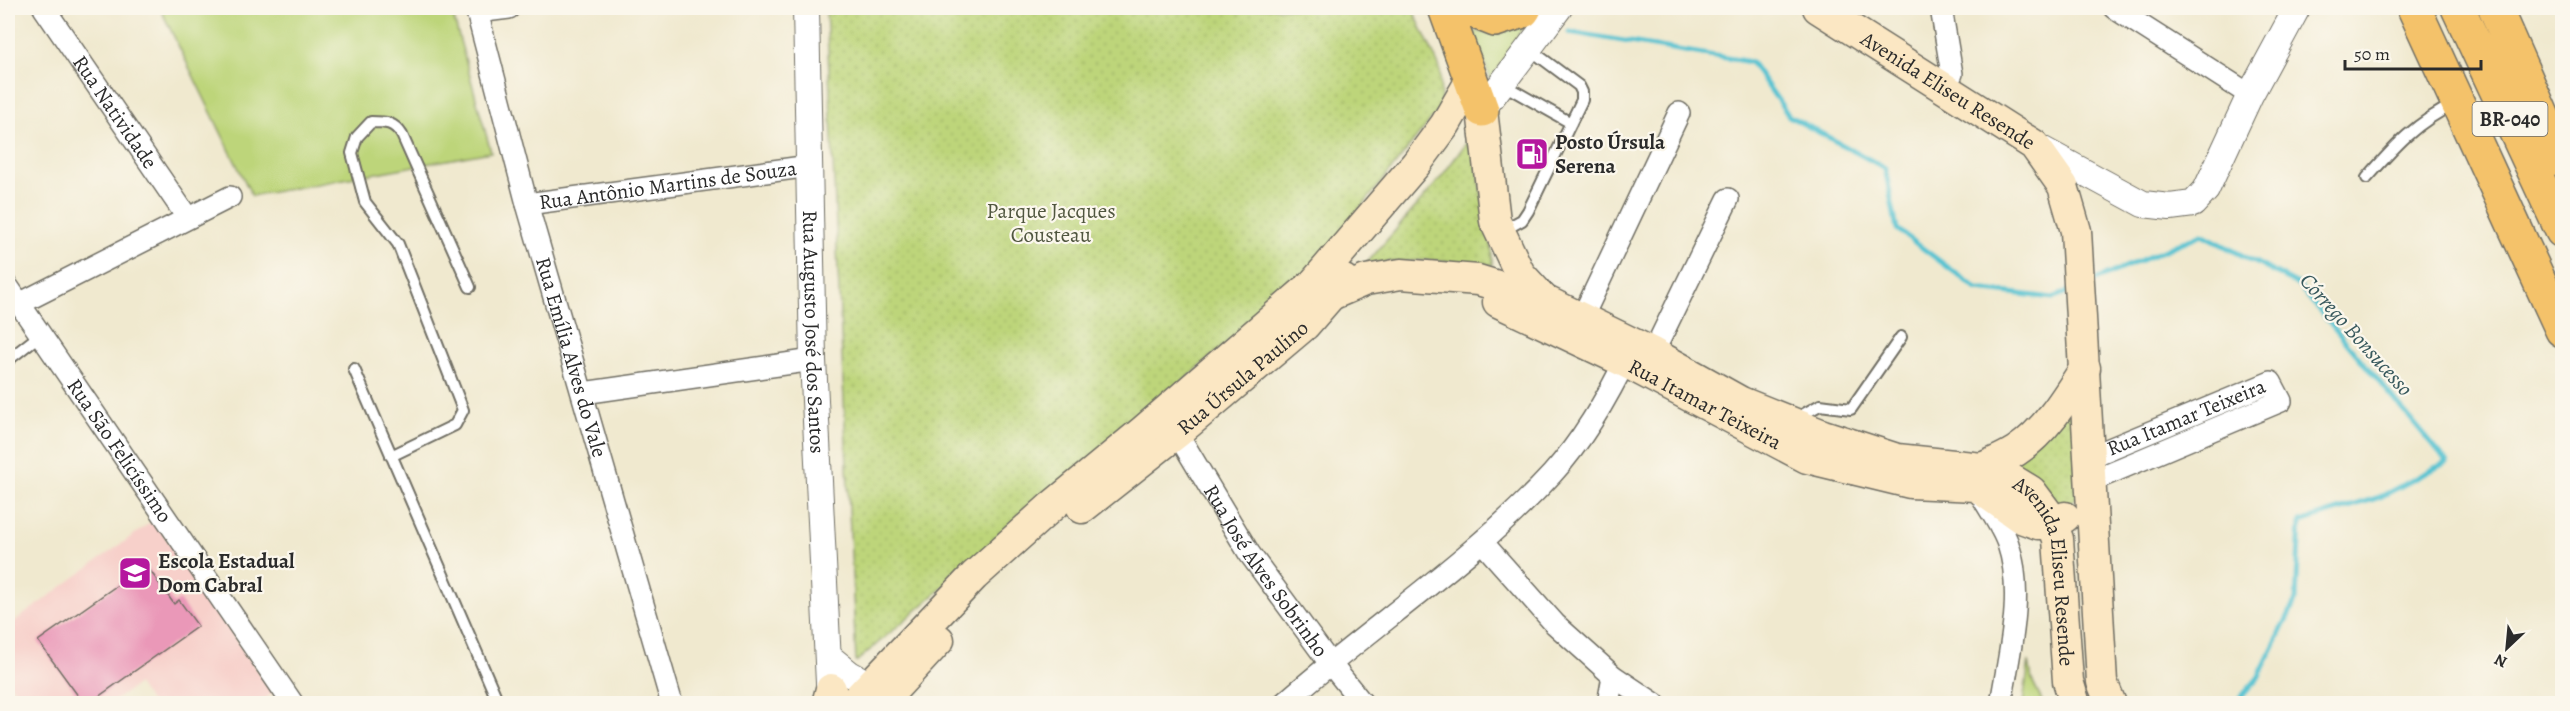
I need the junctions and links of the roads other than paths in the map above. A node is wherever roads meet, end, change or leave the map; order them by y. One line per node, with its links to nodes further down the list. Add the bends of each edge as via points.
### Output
1 (44, 8): 31 (street, Rua Natividade)
2 (509, 8): 15 (street)
3 (806, 8): 26 (street, Rua Augusto José dos Santos)
4 (1445, 8): 17 (main road)
5 (1465, 8): 6 (main road, via 1495,20)
6 (1525, 8)
7 (1560, 8): 16 (street, Rua Úrsula Paulino)
8 (1818, 8): 18 (main road, Avenida Eliseu Resende)
9 (1941, 8): 18 (street, via 1952,74)
10 (2114, 8): 19 (street)
11 (2297, 8): 19 (street)
12 (2414, 8): 20 (main road)
13 (2458, 8): 32 (main road, BR-040)
14 (2495, 8): 25 (main road, BR-040)
15 (476, 10): 30 (street, Rua Emília Alves do Vale)
16 (1528, 48): 17 (street, Rua Úrsula Paulino); 23 (lane, via 1579,86 1582,100)
17 (1486, 82): 21 (main road); 23 (lane); 59 (main road, Rua Úrsula Paulino, via 1445,125 1313,284 974,576)
18 (1945, 86): 24 (main road, Avenida Eliseu Resende)
19 (2250, 95): 24 (street, via 2206,190 2193,204 2143,204)
20 (2458, 102): 27 (lane, via 2409,132); 40 (main road)
21 (1482, 110): 33 (main road, Rua Itamar Teixeira); 37 (main road, Rua Úrsula Paulino)
22 (1679, 113): 39 (street)
23 (1571, 123): 33 (lane, via 1522,220)
24 (2034, 145): 46 (main road, Avenida Eliseu Resende, via 2063,186 2076,231)
25 (2562, 160)
26 (810, 166): 30 (street, Rua Antônio Martins de Souza); 45 (street, Rua Augusto José dos Santos)
27 (2367, 178)
28 (230, 197): 31 (street)
29 (1728, 199): 43 (street)
30 (527, 204): 48 (street, Rua Emília Alves do Vale)
31 (187, 217): 36 (street)
32 (2562, 231)
33 (1499, 232): 38 (main road, Rua Itamar Teixeira, via 1520,274)
34 (1447, 277): 37 (main road, Rua Itamar Teixeira, via 1401,274 1365,280); 38 (main road, Rua Itamar Teixeira, via 1478,280); 43 (main road, Rua Itamar Teixeira)
35 (470, 287): 51 (lane, via 402,135 387,122 371,122 357,137 352,153 364,202 398,244 463,410 454,425)
36 (13, 295): 41 (street, Rua São Felicíssimo)
37 (1331, 295): 50 (main road, Rua Úrsula Paulino, via 1305,325)
38 (1544, 300): 39 (main road, Rua Itamar Teixeira)
39 (1582, 318): 43 (main road, Rua Itamar Teixeira)
40 (2562, 330)
41 (40, 335): 44 (lane); 60 (street, Rua São Felicíssimo)
42 (1901, 337): 49 (lane, via 1851,409 1820,405)
43 (1637, 353): 49 (main road, Rua Itamar Teixeira); 52 (main road, Rua Itamar Teixeira, via 1807,458 1910,483); 55 (street, via 1553,472)
44 (8, 360)
45 (813, 360): 48 (street); 56 (street, Rua Augusto José dos Santos)
46 (2085, 368): 52 (main road, Avenida Eliseu Resende, via 2043,427 2017,450); 53 (main road, Avenida Eliseu Resende)
47 (354, 369): 51 (lane)
48 (583, 393): 62 (street, Rua Emília Alves do Vale)
49 (1790, 422): 52 (main road, Rua Itamar Teixeira, via 1897,459)
50 (1177, 433): 57 (street, Rua José Alves Sobrinho, via 1249,553); 59 (main road, Rua Úrsula Paulino, via 1037,543 978,599)
51 (392, 456): 61 (lane)
52 (1974, 474): 54 (main road, Avenida Eliseu Resende, via 2008,477 2031,491); 67 (street, via 2007,541 2014,578 2013,624)
53 (2091, 478): 53 (street, Rua Itamar Teixeira, via 2281,401 2271,382); 54 (main road, Rua Itamar Teixeira, via 2069,515); 69 (main road, Avenida Eliseu Resende, via 2102,682)
54 (2052, 524): 68 (main road, Avenida Eliseu Resende, via 2060,548 2068,681)
55 (1483, 543): 57 (street); 58 (street, via 1555,624)
56 (828, 656): 59 (street); 59 (street, Rua Augusto José dos Santos)
57 (1329, 662): 63 (street); 64 (street, Rua José Alves Sobrinho)
58 (1612, 676): 65 (street); 66 (street)
59 (861, 698)
60 (293, 704)
61 (499, 704)
62 (672, 704)
63 (1282, 704)
64 (1363, 704)
65 (1608, 704)
66 (1655, 704)
67 (2001, 704)
68 (2075, 704)
69 (2110, 704)

